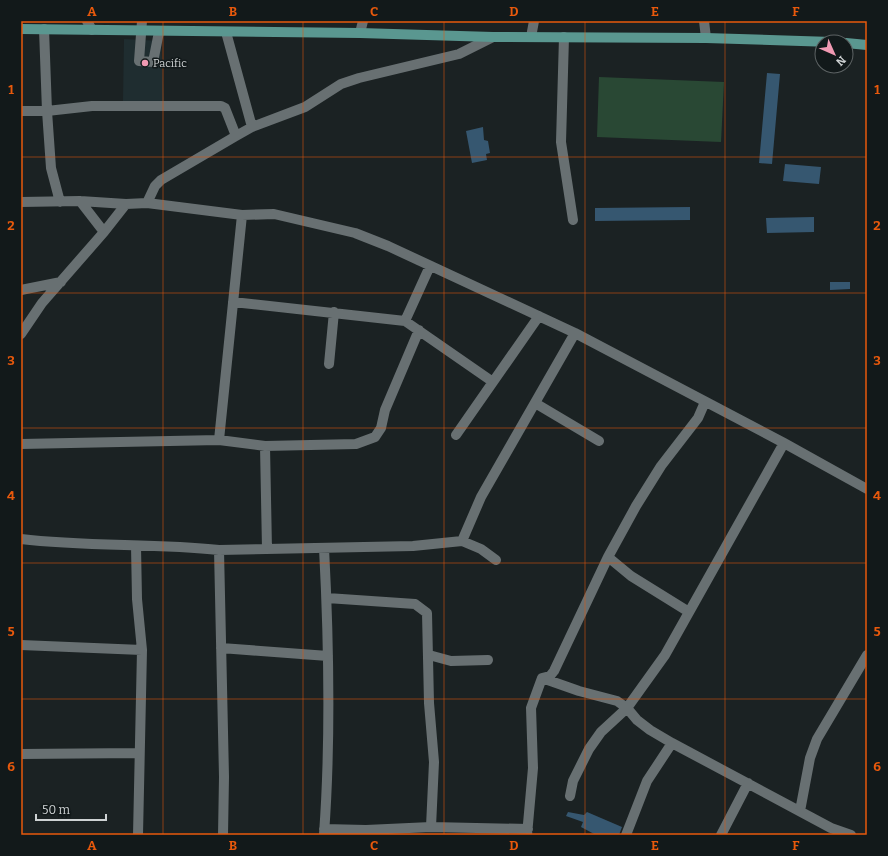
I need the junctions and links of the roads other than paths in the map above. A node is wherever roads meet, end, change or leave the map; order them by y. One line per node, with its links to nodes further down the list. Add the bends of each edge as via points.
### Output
1 (363, 21): 10 (street)
2 (534, 21): 12 (street)
3 (704, 21): 14 (street)
4 (89, 26): 5 (main road); 7 (main road)
5 (141, 26): 8 (main road); 8 (street, via 139,61 153,62)
6 (21, 29): 7 (main road)
7 (44, 29): 19 (street)
8 (159, 32): 9 (main road)
9 (226, 32): 10 (main road); 20 (street)
10 (360, 33): 11 (main road)
11 (493, 37): 12 (main road); 20 (street, via 458,54 341,84 305,107)
12 (531, 37): 13 (main road)
13 (564, 37): 14 (main road); 28 (street, via 561,142)
14 (706, 38): 15 (main road)
15 (814, 41)
16 (854, 43): 17 (main road)
17 (867, 44)
18 (21, 111): 19 (street)
19 (47, 111): 21 (street, via 92,106 220,106 226,108); 24 (street, via 51,168)
20 (252, 128): 21 (street)
21 (236, 136): 25 (street, via 161,180)
22 (80, 201): 24 (street); 26 (street); 29 (street)
23 (21, 202): 24 (street)
24 (60, 202)
25 (147, 202): 26 (street); 27 (street)
26 (126, 204): 29 (street)
27 (242, 215): 30 (street, via 274,214 355,233); 33 (street)
28 (573, 220)
29 (104, 232): 31 (street)
30 (430, 266): 35 (street); 36 (street)
31 (61, 282): 32 (street); 39 (street, via 42,303)
32 (21, 290)
33 (233, 302): 34 (street); 45 (street)
34 (334, 312): 36 (street); 40 (street)
35 (539, 316): 38 (street); 41 (street)
36 (405, 321): 37 (street)
37 (419, 330): 41 (street); 49 (street, via 385,410 381,428 375,437 356,444)
38 (575, 333): 42 (street); 43 (street)
39 (21, 334)
40 (329, 364)
41 (493, 382): 44 (street)
42 (705, 402): 47 (street); 57 (street, via 698,418 661,466 636,506)
43 (535, 403): 46 (street); 52 (street, via 481,497)
44 (456, 435)
45 (219, 440): 48 (street); 49 (street)
46 (599, 441)
47 (784, 443): 50 (street); 60 (street)
48 (21, 444)
49 (265, 446): 55 (street)
50 (867, 489)
51 (21, 539): 53 (street)
52 (462, 541): 54 (street, via 413,546); 58 (street, via 481,549)
53 (136, 546): 56 (street); 63 (street, via 137,599)
54 (324, 548): 55 (street); 59 (street)
55 (267, 549): 56 (street)
56 (219, 550): 62 (street)
57 (608, 558): 60 (street, via 631,576); 68 (street, via 554,671 550,676)
58 (496, 560)
59 (327, 598): 64 (street, via 415,604 427,613); 66 (street)
60 (689, 612): 69 (street, via 665,655)
61 (21, 645): 63 (street)
62 (221, 648): 66 (street); 81 (street)
63 (142, 650): 71 (street)
64 (429, 654): 67 (street, via 451,661); 76 (street, via 429,703 434,762)
65 (867, 655): 75 (street, via 817,739 810,758)
66 (328, 656): 78 (street, via 327,802)
67 (488, 660)
68 (542, 678): 69 (street, via 617,701); 79 (street, via 531,708 533,768)
69 (627, 708): 70 (street, via 637,720); 74 (street, via 601,732 589,749 573,781)
70 (672, 743): 73 (street); 82 (street, via 647,782)
71 (140, 753): 72 (street); 80 (street)
72 (21, 754)
73 (748, 783): 75 (street); 83 (street)
74 (570, 796)
75 (800, 811): 77 (street)
76 (431, 827): 78 (street); 79 (street)
77 (829, 831): 84 (street)
78 (324, 832)
79 (528, 832)
80 (138, 835)
81 (223, 835)
82 (626, 835)
83 (721, 835)
84 (851, 835)

